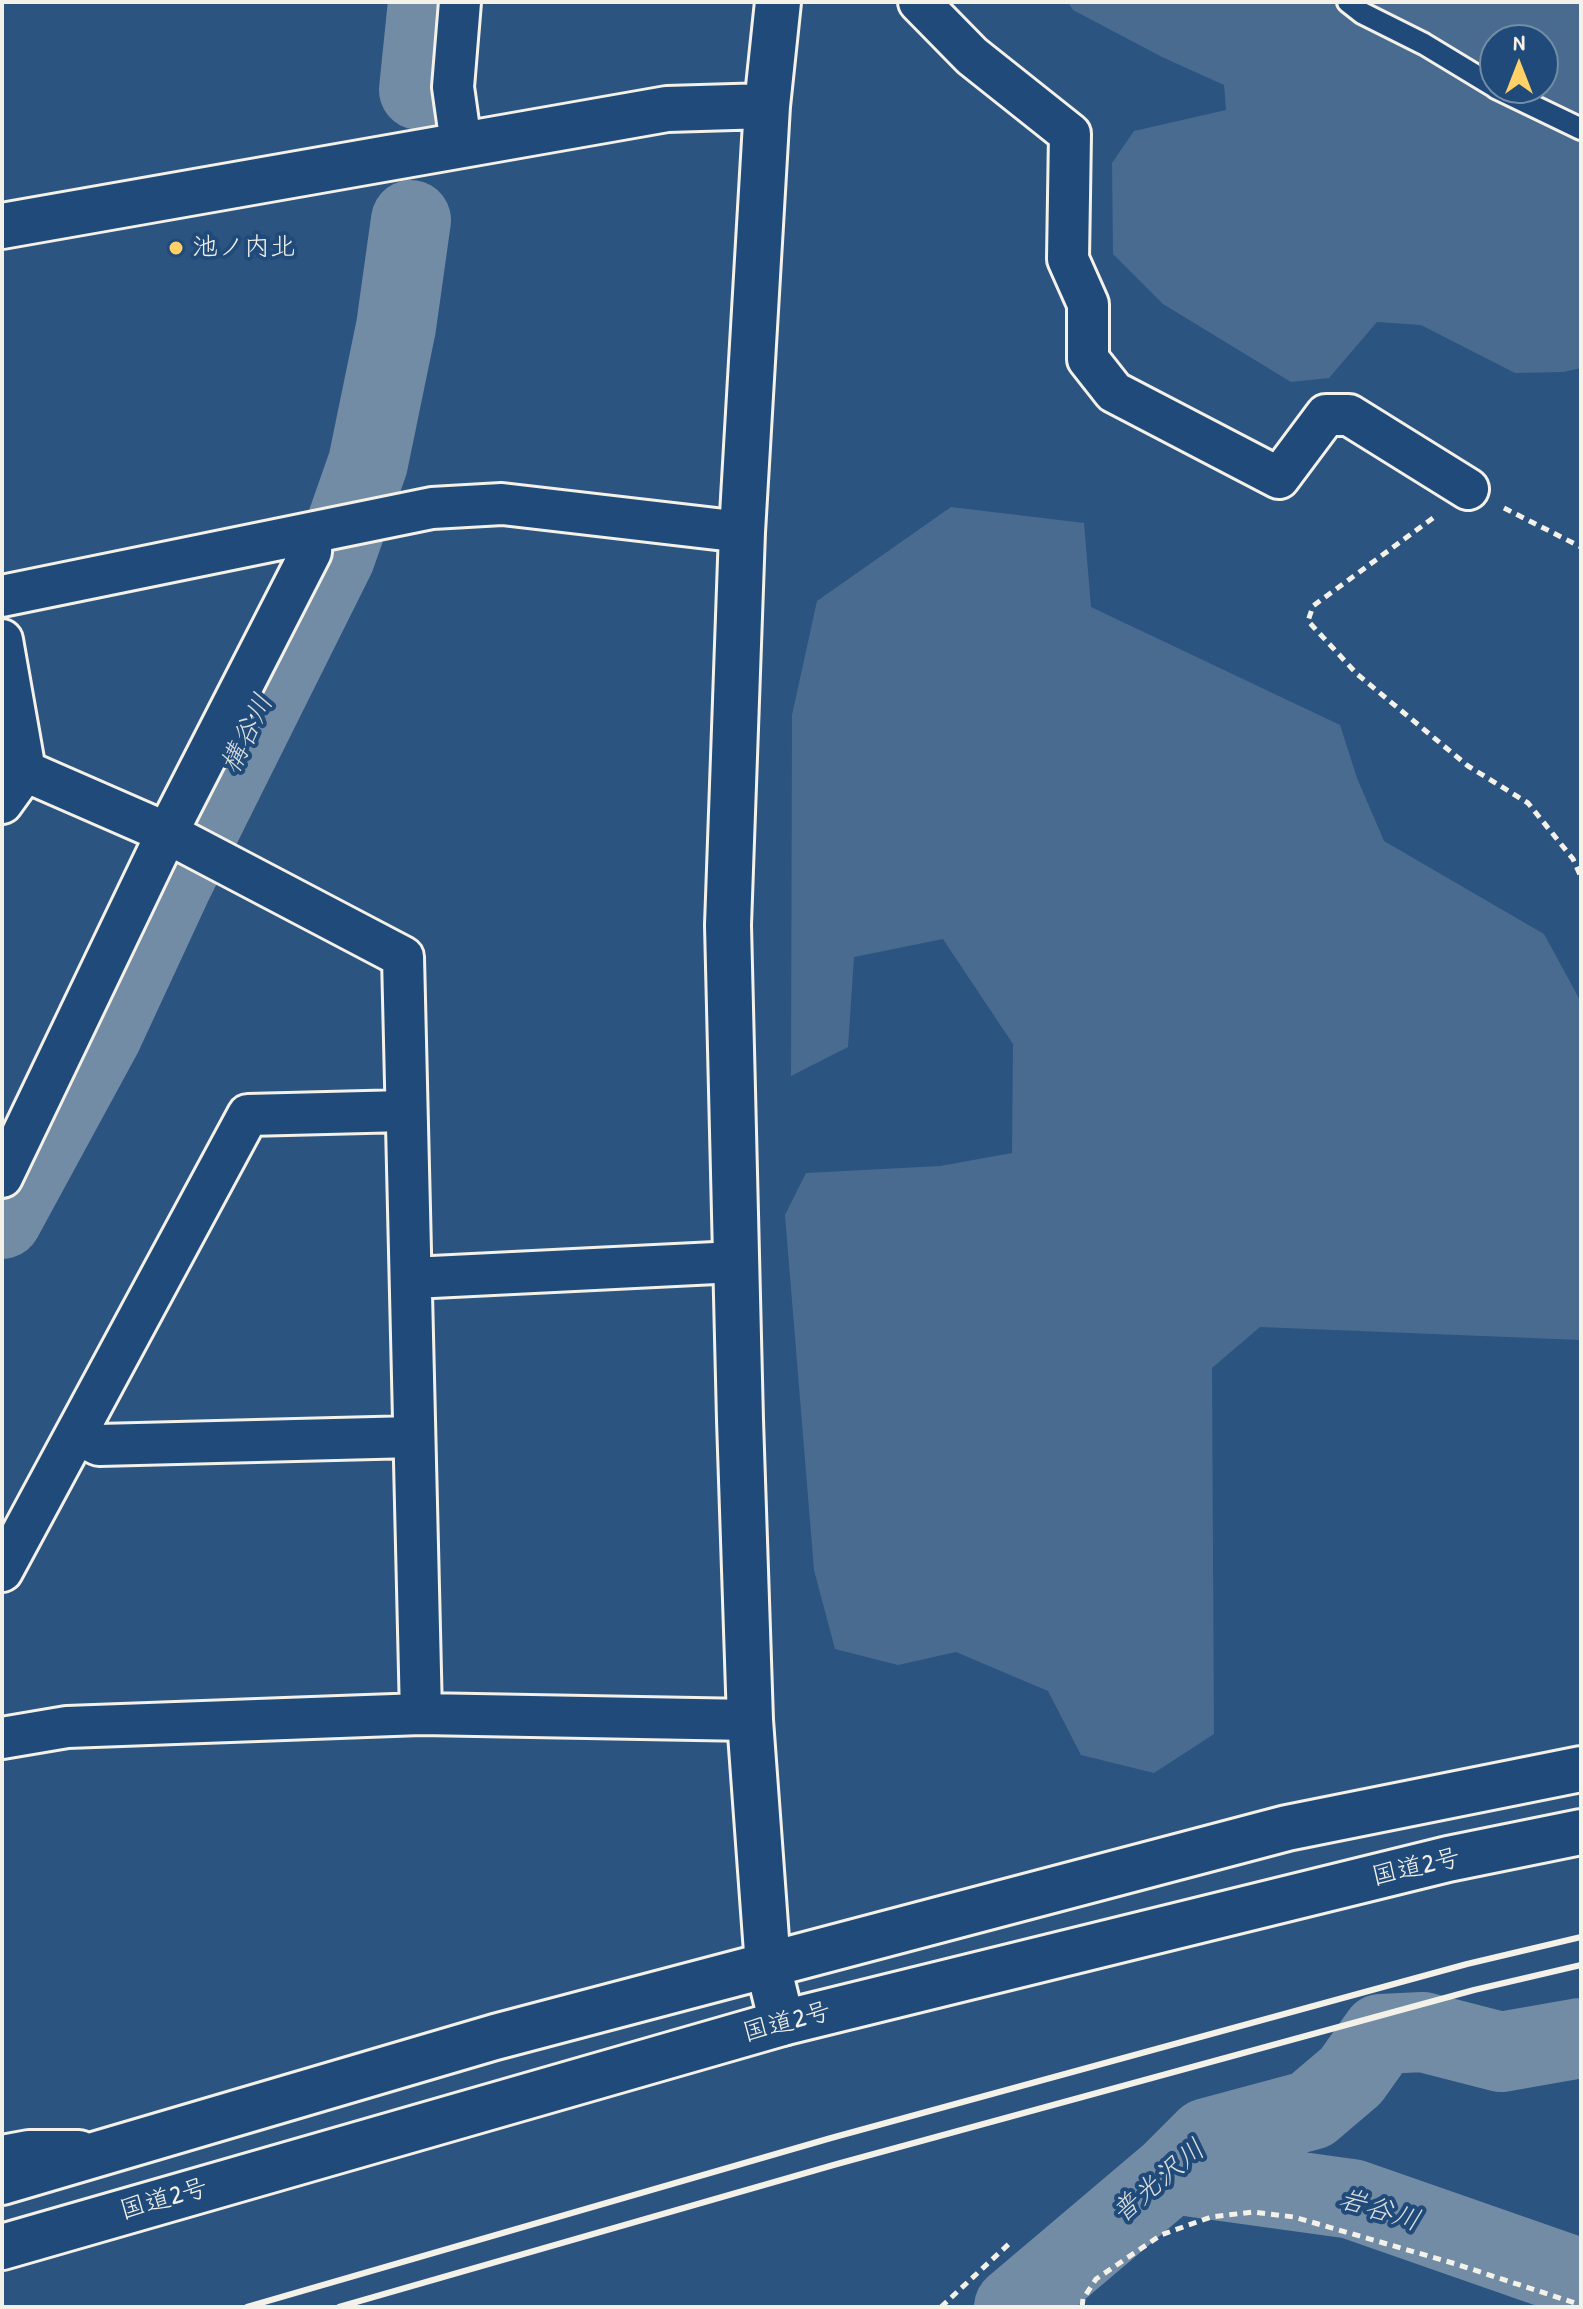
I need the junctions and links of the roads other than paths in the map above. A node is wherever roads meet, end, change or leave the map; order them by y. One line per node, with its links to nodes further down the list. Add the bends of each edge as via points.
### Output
1 (460, 2): 9 (street, via 453,87)
2 (778, 2): 7 (main road)
3 (919, 2): 11 (street, via 972,56 1070,134 1068,259 1088,304 1088,359 1114,392 1279,478 1326,415 1349,415)
4 (1348, 2): 5 (lane)
5 (1479, 78)
6 (1529, 104): 8 (lane)
7 (767, 106): 9 (main road, via 667,109); 13 (main road)
8 (1581, 129)
9 (461, 144): 10 (main road)
10 (2, 226)
11 (1468, 489)
12 (322, 531): 13 (street, via 432,508 502,504); 14 (street); 18 (street)
13 (742, 532): 21 (main road, via 728,925)
14 (2, 596)
15 (2, 640): 16 (street)
16 (25, 771): 17 (street); 18 (street)
17 (2, 803)
18 (184, 842): 19 (street, via 403,957); 20 (street)
19 (405, 1111): 22 (street); 23 (street, via 248,1115)
20 (2, 1177)
21 (736, 1262): 22 (street); 27 (main road)
22 (412, 1278): 24 (street)
23 (77, 1434): 24 (street, via 99,1445); 25 (street)
24 (414, 1437): 26 (street)
25 (2, 1571)
26 (421, 1714): 27 (street); 28 (street, via 67,1727)
27 (750, 1720): 31 (main road)
28 (2, 1738)
29 (1581, 1769): 31 (main road, via 1287,1828)
30 (1581, 1832): 32 (main road, 国道2号, via 1448,1859)
31 (768, 1966): 32 (main road); 33 (main road, via 495,2037)
32 (782, 2023): 36 (main road, 国道2号)
33 (107, 2151): 34 (street); 35 (main road)
34 (2, 2156)
35 (2, 2182)
36 (2, 2247)

